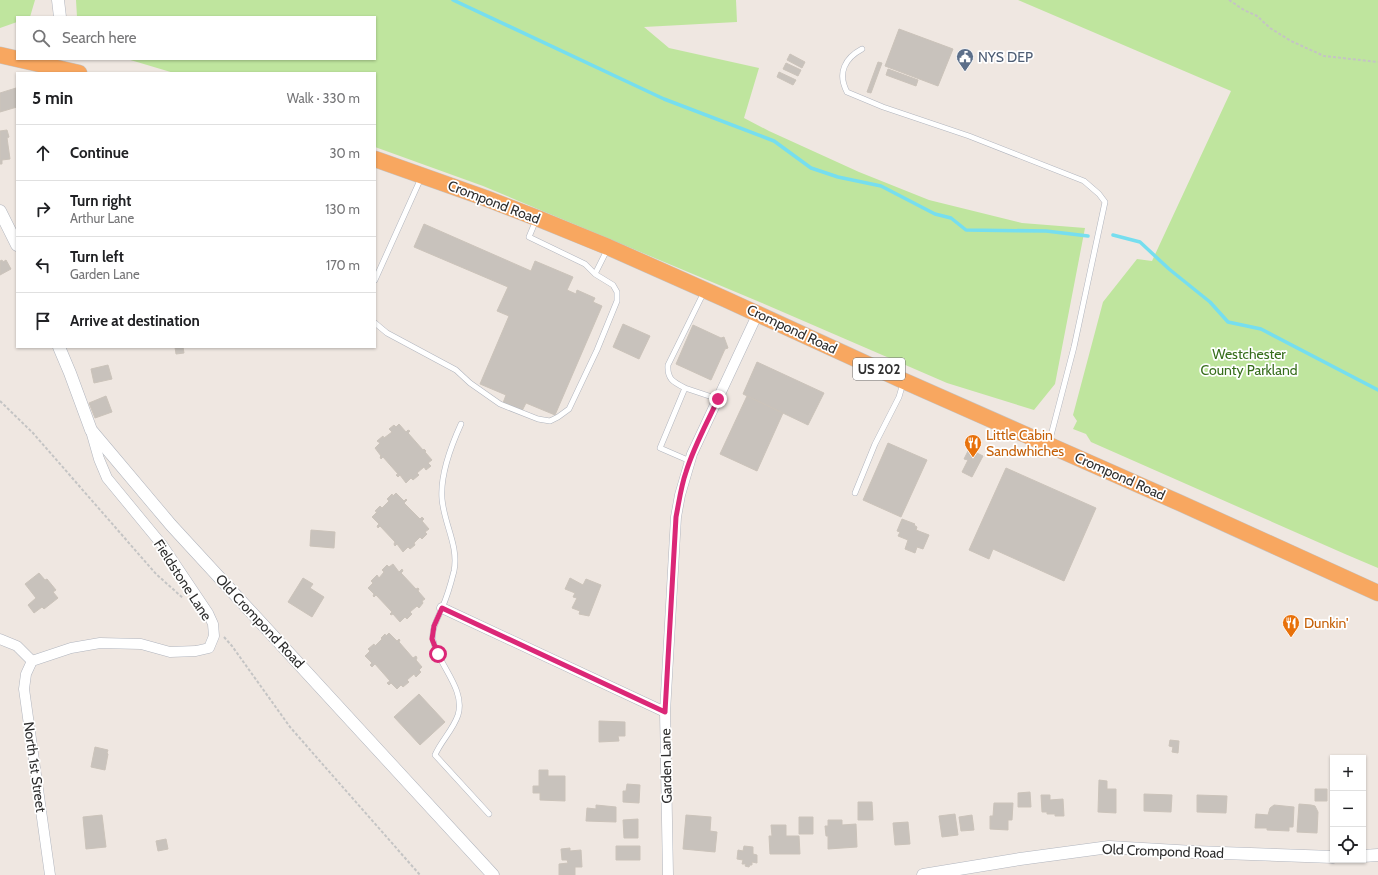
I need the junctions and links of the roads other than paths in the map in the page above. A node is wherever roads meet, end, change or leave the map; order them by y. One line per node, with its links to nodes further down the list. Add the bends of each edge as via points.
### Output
1 (58, 0): 2 (street)
2 (60, 16)
3 (862, 49): 25 (lane, via 844,66 843,84 847,92 1084,181 1105,202 1074,347)
4 (0, 55): 5 (highway)
5 (16, 58)
6 (24, 60): 7 (highway)
7 (66, 69)
8 (376, 159): 9 (highway, Crompond Road / US 202)
9 (422, 175): 11 (highway, Crompond Road / US 202); 15 (lane)
10 (0, 211): 12 (street)
11 (537, 218): 13 (highway, Crompond Road / US 202); 14 (lane, via 529,237 585,264)
12 (16, 243)
13 (608, 247): 14 (lane); 16 (highway, Crompond Road / US 202)
14 (595, 274): 18 (lane, via 613,285 617,292 616,301 597,350 569,409 550,420 538,420 500,404 456,370 387,333)
15 (376, 278)
16 (705, 290): 17 (highway, Crompond Road / US 202); 21 (lane, via 668,364 671,379)
17 (758, 314): 20 (highway, Crompond Road / US 202); 22 (street, Garden Lane)
18 (376, 323)
19 (59, 348): 24 (street, Old Crompond Road)
20 (904, 381): 25 (highway, Crompond Road / US 202); 27 (lane)
21 (685, 388): 22 (lane); 26 (lane, via 660,448)
22 (718, 399): 26 (street, Garden Lane)
23 (461, 424): 29 (lane, via 452,446 443,483 442,499 455,555 454,570)
24 (91, 430): 31 (street, Fieldstone Lane, via 98,459 107,478 163,546 201,601 211,619 214,636 208,648 196,651 170,652 141,644 100,644 71,648); 38 (street, Old Crompond Road, via 171,525)
25 (1049, 444): 28 (highway, Crompond Road / US 202)
26 (690, 461): 32 (street, Garden Lane, via 676,517)
27 (855, 493)
28 (1378, 593)
29 (442, 608): 32 (street); 33 (lane, via 434,626 432,639 459,698 458,715 435,755)
30 (0, 639): 31 (street, via 17,646)
31 (32, 661): 37 (street, North 1st Street, via 26,674 24,689)
32 (665, 712): 39 (street, Garden Lane)
33 (489, 814)
34 (1378, 855): 36 (street)
35 (1330, 856): 40 (street, Old Crompond Road, via 1109,847)
36 (1366, 856)
37 (50, 875)
38 (493, 875)
39 (668, 875)
40 (923, 875)

